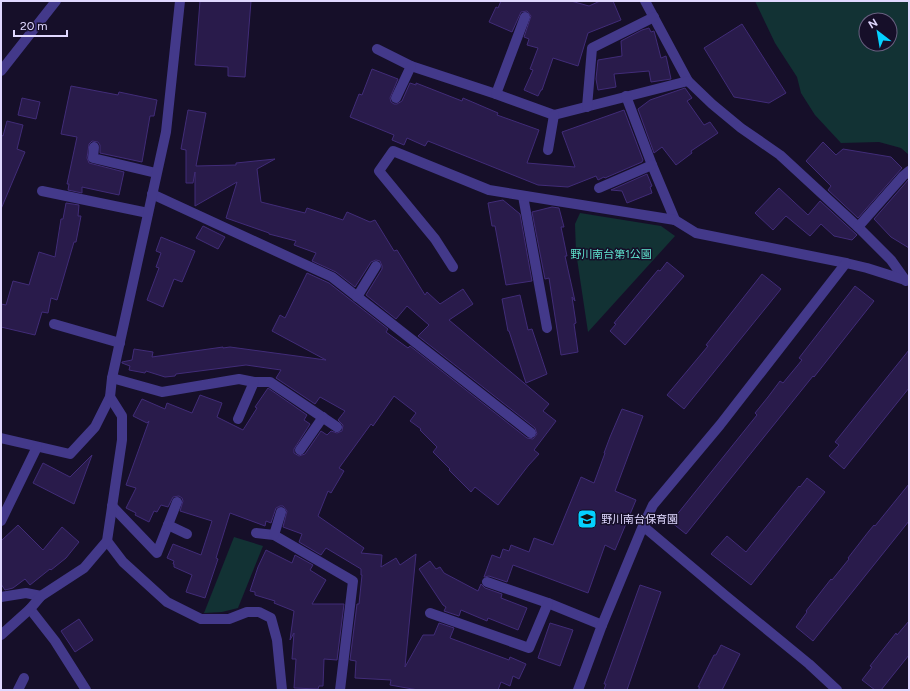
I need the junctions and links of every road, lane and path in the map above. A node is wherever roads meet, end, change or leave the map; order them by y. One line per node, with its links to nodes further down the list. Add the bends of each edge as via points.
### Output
1 (56, 1): 8 (street)
2 (180, 1): 19 (street, via 166,132)
3 (645, 1): 5 (street)
4 (525, 17): 10 (street)
5 (654, 17): 9 (street); 13 (street, via 592,48)
6 (377, 50): 7 (street)
7 (411, 66): 10 (street); 12 (street)
8 (1, 71)
9 (688, 81): 11 (street); 26 (street, via 741,128 780,155)
10 (496, 94): 14 (street)
11 (626, 96): 13 (street); 17 (street)
12 (396, 98)
13 (587, 107): 14 (street)
14 (554, 115): 16 (street)
15 (94, 147): 19 (street, via 93,158)
16 (548, 150)
17 (652, 165): 20 (street); 25 (street)
18 (909, 171): 26 (street)
19 (156, 173): 22 (street)
20 (599, 188)
21 (42, 191): 24 (street)
22 (152, 194): 24 (street); 31 (street, via 332,277)
23 (523, 196): 25 (street); 29 (street, via 489,190 393,151 379,171 435,239); 33 (street)
24 (148, 213): 34 (street)
25 (675, 220): 27 (street, via 696,233)
26 (858, 227): 30 (street, via 891,260)
27 (846, 263): 30 (street); 50 (street, via 720,425 653,505)
28 (376, 266): 31 (street)
29 (453, 267)
30 (907, 282)
31 (357, 297): 41 (street)
32 (54, 324): 34 (street)
33 (547, 328)
34 (120, 343): 35 (street)
35 (112, 378): 36 (street, via 162,392 239,379); 37 (street)
36 (254, 382): 38 (street, via 270,382); 39 (street)
37 (110, 397): 43 (street, via 95,428 70,454); 46 (street, via 122,416 122,440)
38 (322, 417): 40 (street); 44 (street)
39 (238, 419)
40 (337, 427)
41 (531, 433)
42 (1, 438): 43 (street)
43 (37, 447): 48 (street)
44 (300, 450)
45 (177, 502): 49 (street)
46 (112, 506): 49 (street, via 157,554); 54 (street)
47 (281, 512): 53 (street)
48 (1, 521)
49 (168, 525): 52 (street)
50 (643, 526): 61 (street); 69 (street)
51 (256, 533): 53 (street)
52 (187, 534)
53 (274, 535): 67 (street, via 353,581)
54 (107, 541): 56 (street, via 84,568); 66 (street, via 123,562 167,602 201,619 229,619 247,612 260,612 271,618 277,640)
55 (487, 582): 58 (street)
56 (42, 596): 57 (street, via 26,593); 59 (street)
57 (1, 597)
58 (548, 603): 60 (street, via 529,648); 61 (street)
59 (30, 609): 62 (street); 65 (street, via 55,641)
60 (430, 613)
61 (602, 625): 68 (street)
62 (1, 635)
63 (24, 678): 64 (street)
64 (18, 690)
65 (86, 690)
66 (282, 690)
67 (340, 690)
68 (578, 690)
69 (837, 690)

